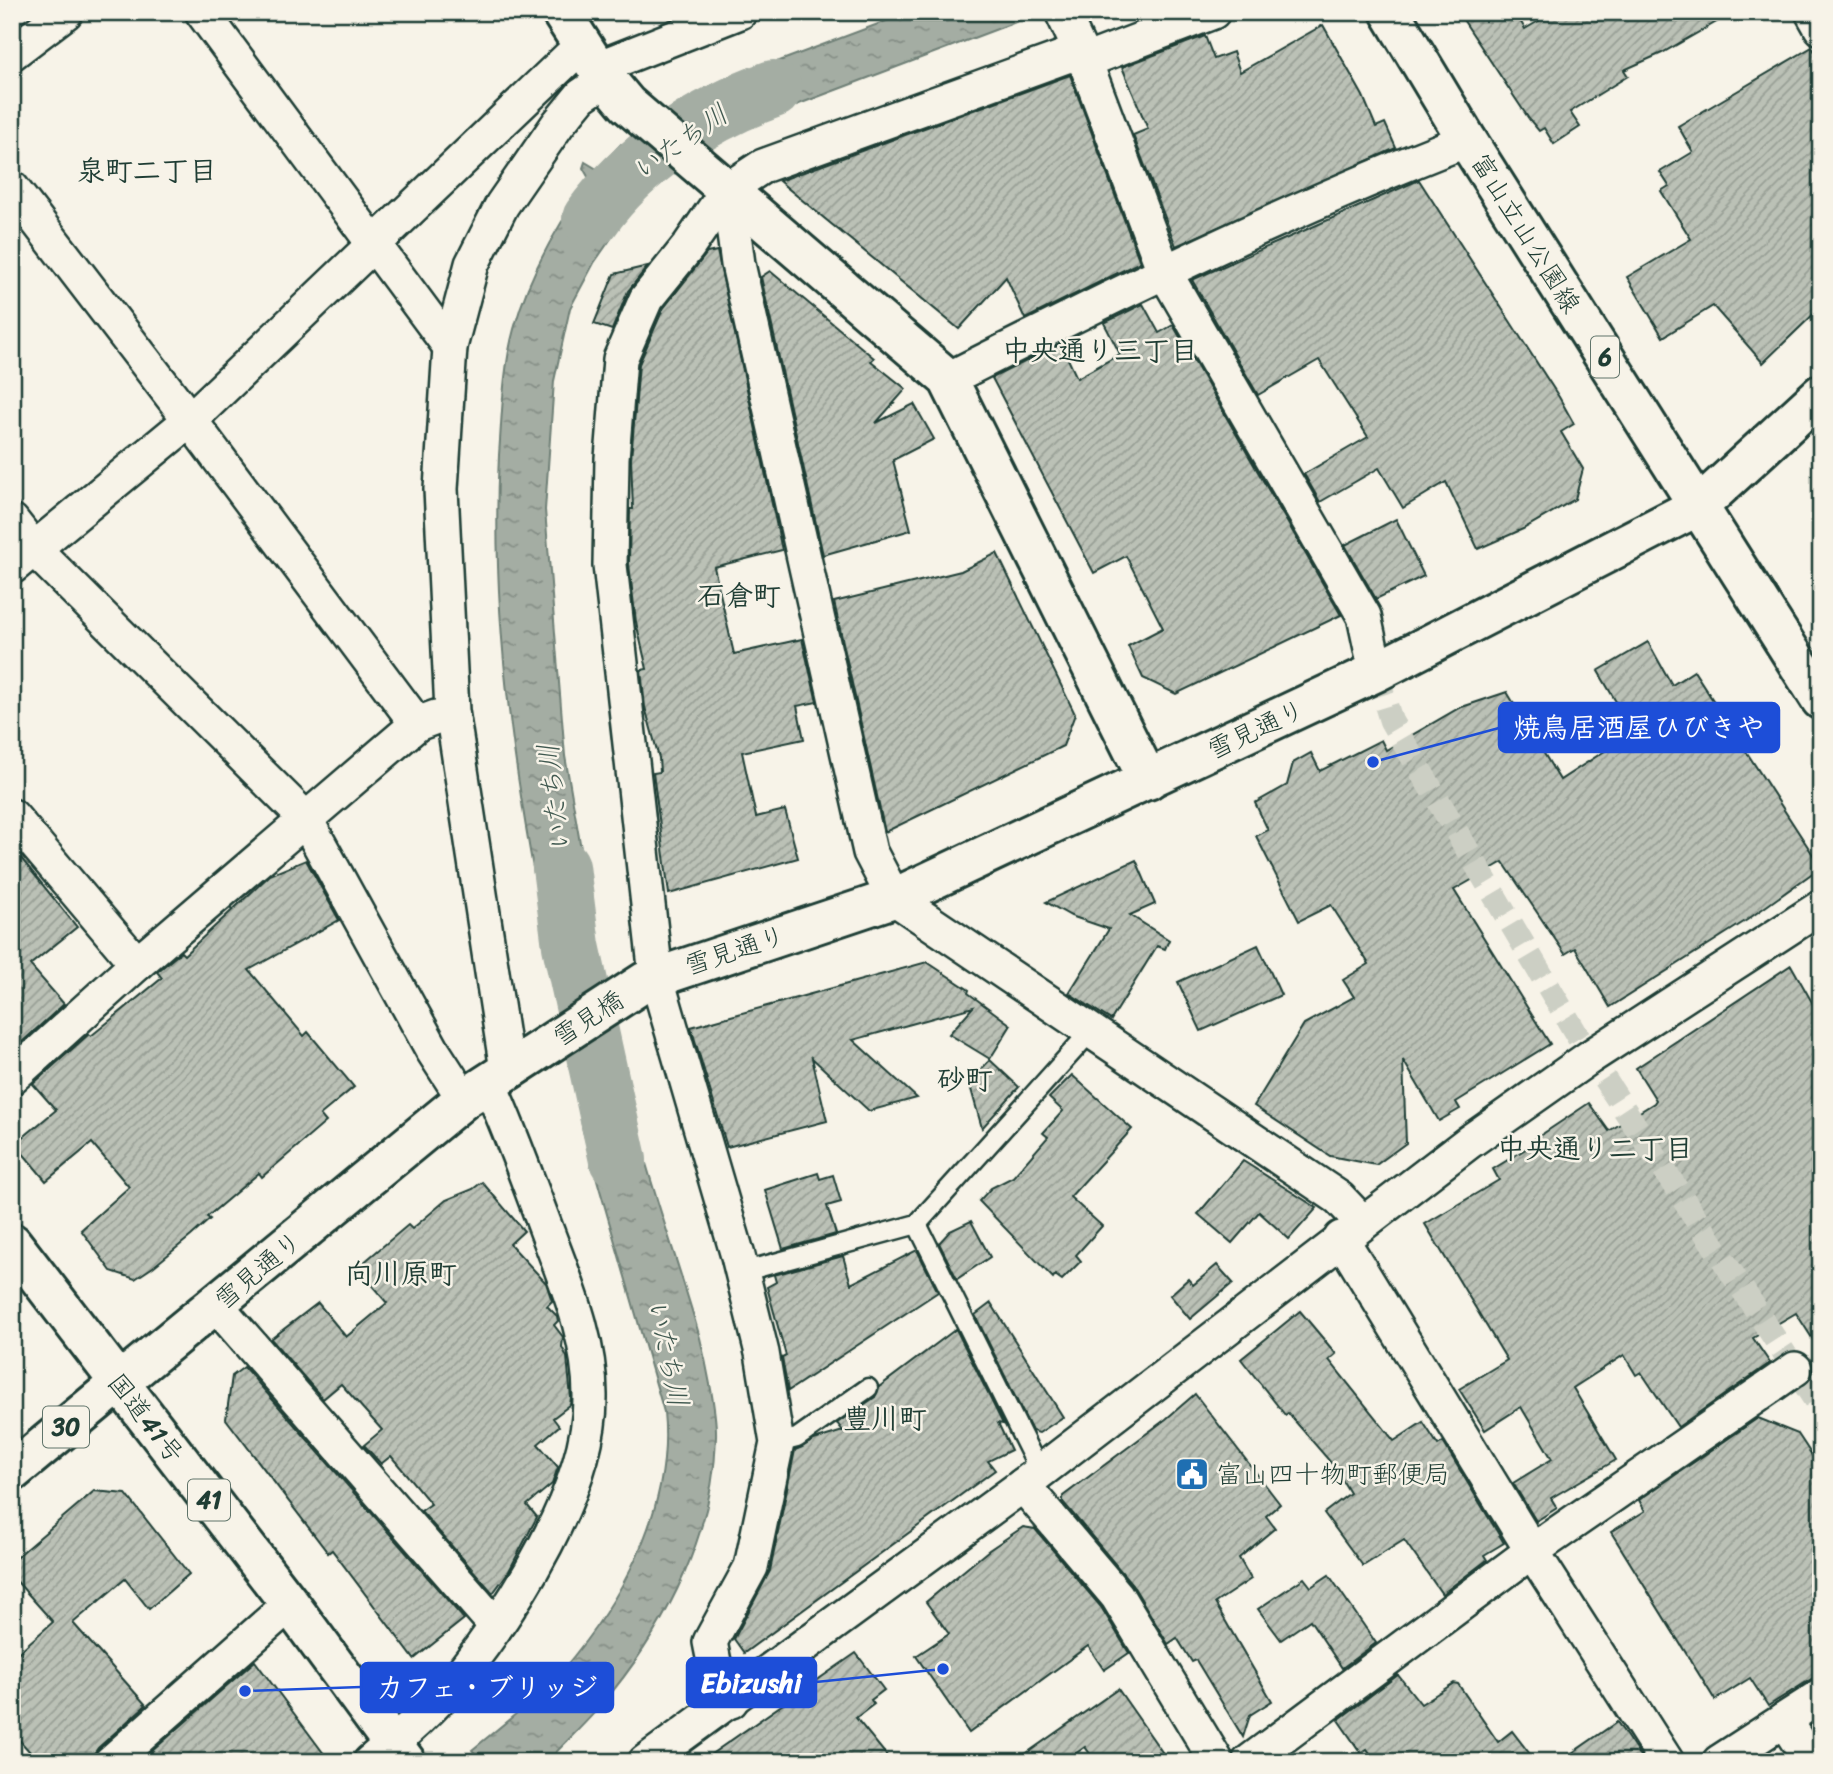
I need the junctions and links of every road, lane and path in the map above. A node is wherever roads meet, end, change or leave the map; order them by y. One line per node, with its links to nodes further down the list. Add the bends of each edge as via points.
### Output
1 (66, 12): 10 (street)
2 (201, 12): 16 (street)
3 (561, 12): 12 (main road)
4 (740, 12): 12 (street)
5 (1213, 12): 11 (street)
6 (1390, 12): 13 (main road, 富山立山公園線 / 6)
7 (1812, 12): 9 (street)
8 (1065, 19): 11 (street)
9 (1821, 28)
10 (12, 53)
11 (1086, 61): 14 (street, via 1072,54 763,166); 17 (street)
12 (603, 74): 14 (main road); 16 (street); 18 (street, via 573,106 502,205 472,264)
13 (1467, 140): 17 (street); 22 (main road, 富山立山公園線 / 6)
14 (724, 187): 19 (main road); 32 (street, via 737,264 870,852); 35 (street, via 688,247 646,299 620,359 610,565)
15 (12, 188): 21 (street)
16 (372, 244): 18 (street); 21 (street)
17 (1164, 271): 19 (street); 25 (street, via 1364,616)
18 (450, 347): 27 (street, via 440,489)
19 (948, 379): 29 (main road)
20 (1821, 394): 22 (main road, 雪見通り)
21 (190, 420): 24 (street); 28 (street)
22 (1700, 505): 25 (main road, 雪見通り); 26 (main road, 富山立山公園線 / 6)
23 (12, 521): 24 (street)
24 (23, 558): 31 (street)
25 (1376, 671): 29 (main road, 雪見通り)
26 (1821, 700)
27 (452, 711): 28 (street); 38 (street)
28 (416, 724): 31 (street)
29 (1148, 780): 32 (main road, 雪見通り)
30 (12, 816): 34 (street)
31 (305, 818): 34 (street); 38 (street, via 433,1051)
32 (894, 898): 35 (main road, 雪見通り); 36 (street)
33 (1821, 907): 40 (street, via 1590,1057)
34 (137, 964): 37 (street)
35 (651, 979): 38 (main road, 雪見橋); 42 (street, via 689,1081)
36 (1091, 1031): 39 (lane); 40 (street, via 1339,1198)
37 (12, 1077)
38 (498, 1077): 43 (main road, 雪見通り); 52 (street, via 506,1122 584,1331 590,1401 579,1465 554,1531)
39 (917, 1224): 42 (lane); 49 (lane)
40 (1352, 1230): 49 (street); 50 (street)
41 (12, 1243): 45 (main road, 国道41号 / 41)
42 (742, 1272): 47 (street)
43 (216, 1305): 45 (main road, 雪見通り); 52 (street)
44 (1796, 1369): 50 (street)
45 (119, 1383): 48 (main road, 30); 51 (main road, 国道41号 / 41)
46 (868, 1388): 47 (lane, via 797,1438)
47 (777, 1443): 54 (street, via 751,1567 710,1642 713,1662)
48 (12, 1472)
49 (1031, 1478): 54 (street); 59 (street, via 1117,1596)
50 (1532, 1551): 60 (street); 61 (street)
51 (290, 1604): 56 (main road, 国道41号 / 41); 58 (street)
52 (496, 1626): 56 (street)
53 (1821, 1696): 55 (street)
54 (731, 1701): 57 (street)
55 (1784, 1720): 62 (street); 63 (street)
56 (393, 1756)
57 (658, 1758)
58 (111, 1762)
59 (1217, 1762)
60 (1249, 1762)
61 (1667, 1762)
62 (1719, 1762)
63 (1811, 1762)

